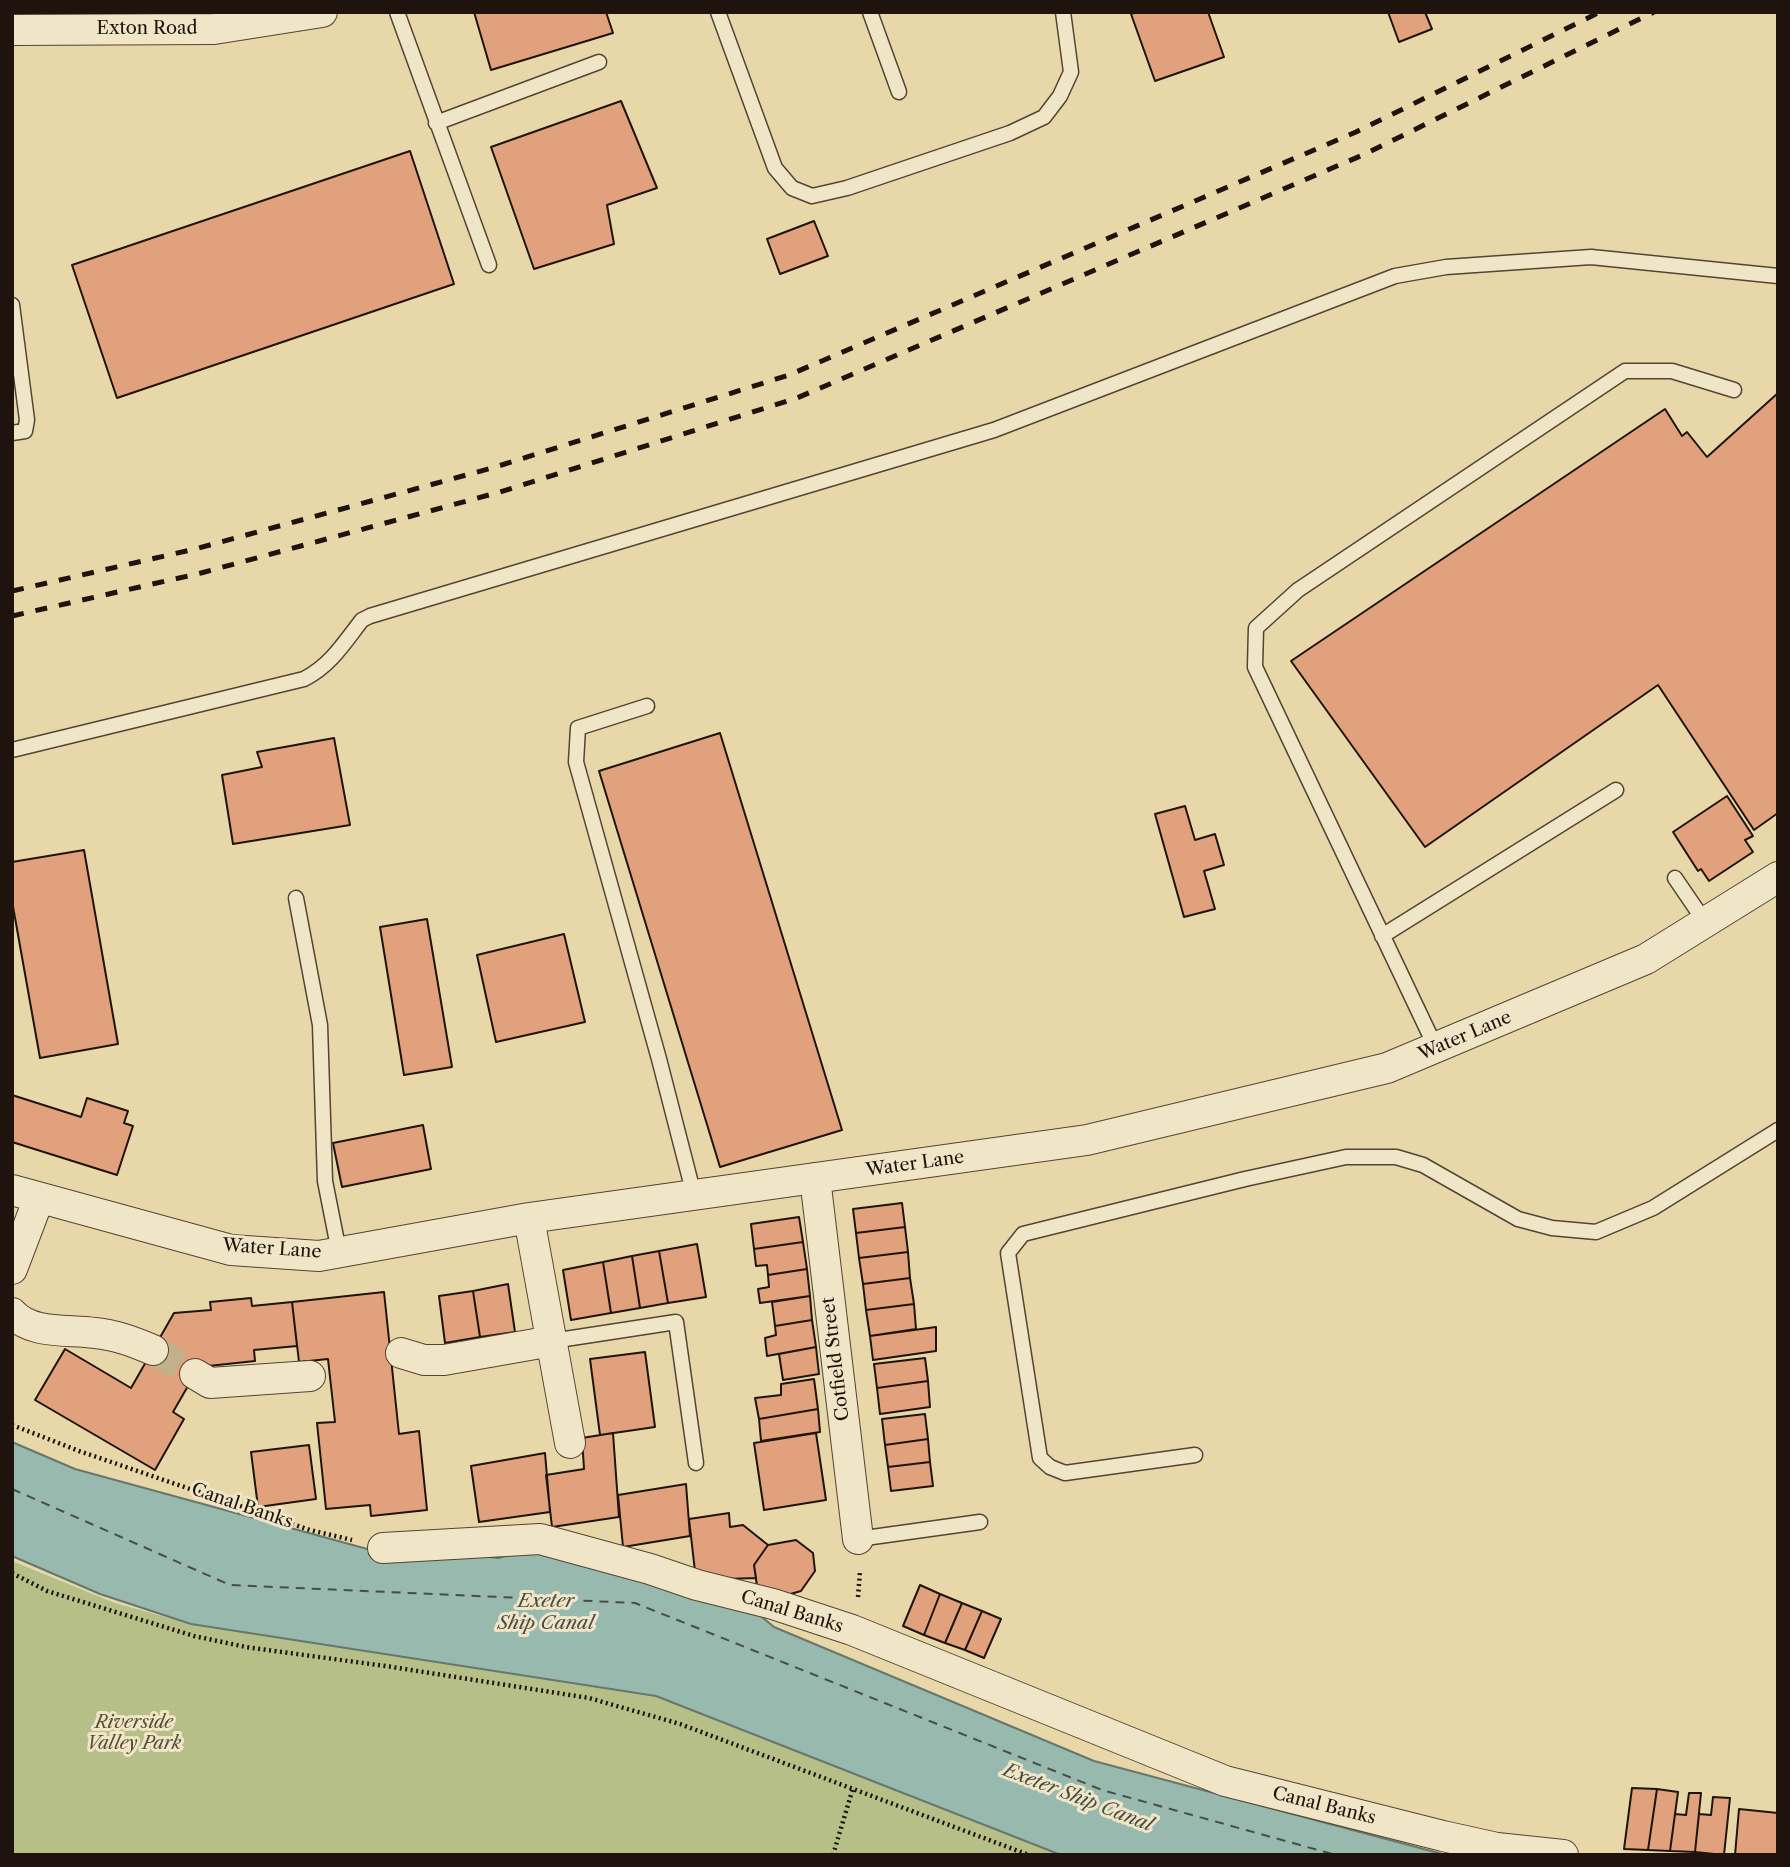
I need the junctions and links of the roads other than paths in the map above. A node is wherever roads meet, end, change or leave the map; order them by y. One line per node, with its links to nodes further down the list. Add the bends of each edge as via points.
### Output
1 (322, 12): 6 (street, Exton Road, via 214,29)
2 (397, 12): 9 (lane)
3 (718, 12): 5 (lane, via 775,168 792,188 812,196 1010,133 1044,117 1071,72)
4 (870, 12): 8 (lane)
5 (1063, 12)
6 (12, 30)
7 (599, 62): 9 (lane)
8 (899, 92)
9 (436, 123): 10 (lane)
10 (489, 265)
11 (1778, 275): 16 (lane, via 1591,257 1446,267 1395,276 994,430 370,616 329,662 304,679)
12 (12, 305): 14 (lane, via 27,420 25,431)
13 (1734, 390): 22 (lane, via 1672,371 1625,371 1298,590 1256,628 1255,667)
14 (12, 433)
15 (647, 706): 27 (lane, via 578,728 576,762)
16 (12, 750)
17 (1616, 790): 22 (lane)
18 (1778, 877): 21 (street, Water Lane)
19 (1675, 878): 21 (lane)
20 (296, 898): 29 (lane, via 320,1025 325,1181)
21 (1705, 922): 23 (street, Water Lane, via 1646,960)
22 (1382, 936): 23 (lane)
23 (1436, 1048): 25 (street, Water Lane, via 1387,1069 1087,1140)
24 (1778, 1130): 38 (lane, via 1653,1208 1596,1232 1518,1219 1423,1165 1396,1157 1346,1157 1023,1234 1008,1253 1040,1458 1065,1474)
25 (815, 1178): 27 (street, Water Lane); 41 (street, Cotfield Street)
26 (26, 1194): 29 (street, Water Lane, via 230,1250 319,1256); 30 (street)
27 (694, 1195): 28 (street, Water Lane)
28 (529, 1218): 29 (street, Water Lane); 32 (street)
29 (340, 1252)
30 (12, 1269)
31 (12, 1313): 33 (street, via 37,1328 114,1336)
32 (552, 1341): 34 (street, via 444,1360); 37 (street); 39 (lane, via 676,1322)
33 (153, 1350)
34 (401, 1353)
35 (195, 1374): 36 (street, via 210,1383)
36 (310, 1376)
37 (570, 1443)
38 (1195, 1455)
39 (696, 1463)
40 (980, 1522): 41 (lane)
41 (858, 1539)
42 (383, 1548): 43 (street, Canal Banks, via 540,1539 852,1630 1225,1781 1443,1836)
43 (1563, 1855)

